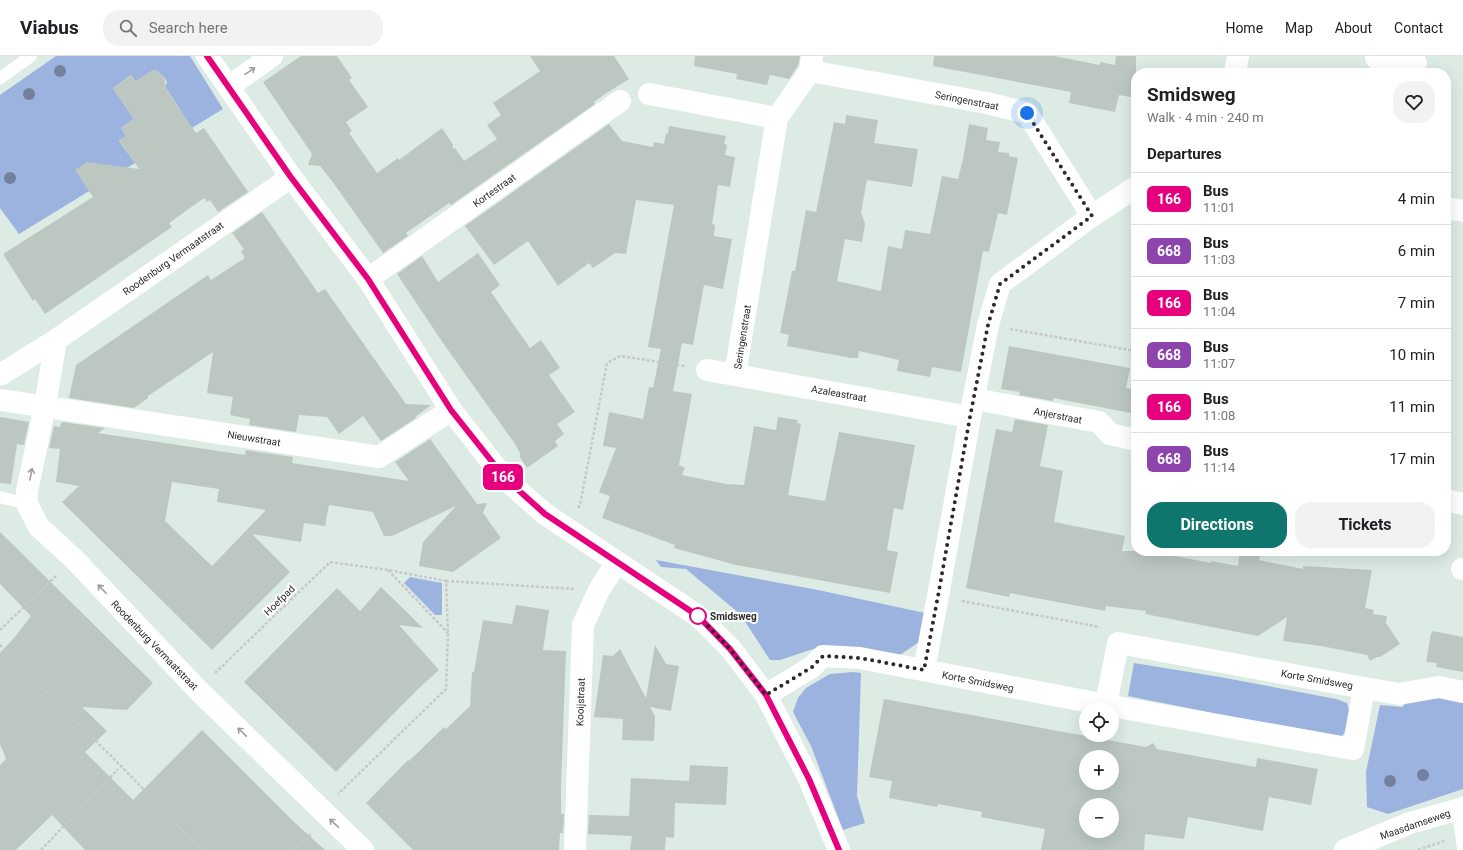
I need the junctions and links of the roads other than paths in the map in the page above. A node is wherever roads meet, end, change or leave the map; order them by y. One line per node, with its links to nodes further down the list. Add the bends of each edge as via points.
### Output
1 (31, 56): 9 (lane)
2 (207, 56): 10 (street)
3 (272, 56): 10 (street, one-way to 3)
4 (1238, 56): 8 (street)
5 (1376, 56): 6 (street)
6 (1416, 63)
7 (811, 64): 13 (street, Seringenstraat); 18 (street, Seringenstraat, via 1027,113)
8 (1236, 68)
9 (0, 78)
10 (228, 87): 14 (street)
11 (649, 94): 13 (street)
12 (620, 101): 19 (street, Kortestraat)
13 (777, 118): 23 (street, Seringenstraat)
14 (290, 176): 19 (street); 20 (street, Roodenburg Vermaatstraat)
15 (1131, 190): 18 (street)
16 (1451, 209): 17 (street)
17 (1463, 211)
18 (1092, 216): 26 (street, via 1000,284 988,325)
19 (368, 279): 27 (street)
20 (56, 340): 22 (street, Roodenburg Vermaatstraat); 25 (street)
21 (707, 370): 23 (street, Azaleastraat)
22 (0, 375)
23 (735, 375): 26 (street, Azaleastraat)
24 (0, 400): 25 (street)
25 (45, 406): 27 (street, Nieuwstraat, via 379,457); 31 (street, one-way to 25, via 27,491)
26 (972, 408): 28 (street, Anjerstraat, via 1099,422 1110,434); 34 (street)
27 (451, 410): 33 (street, via 505,478 545,514)
28 (1131, 439)
29 (0, 497): 31 (lane)
30 (1451, 501): 32 (street)
31 (27, 504): 43 (street, Roodenburg Vermaatstraat, one-way to 31, via 198,690 74,559 39,527)
32 (1463, 504)
33 (617, 562): 37 (street, via 698,616 730,649); 44 (street, Kooijstraat, via 599,590 583,625)
34 (924, 670): 37 (street, Korte Smidsweg, via 860,658 823,656 812,667); 38 (street, Korte Smidsweg)
35 (1364, 688): 36 (street, via 1399,694 1438,687); 39 (street, Korte Smidsweg, via 1118,643); 40 (street, Korte Smidsweg, via 1353,749)
36 (1463, 692)
37 (766, 695): 45 (street, via 809,779)
38 (1090, 702)
39 (1107, 702)
40 (1119, 707)
41 (1460, 808): 42 (lane); 46 (street, Maasdamseweg, via 1396,829)
42 (1462, 844)
43 (363, 850)
44 (575, 850)
45 (838, 850)
46 (1345, 850)

